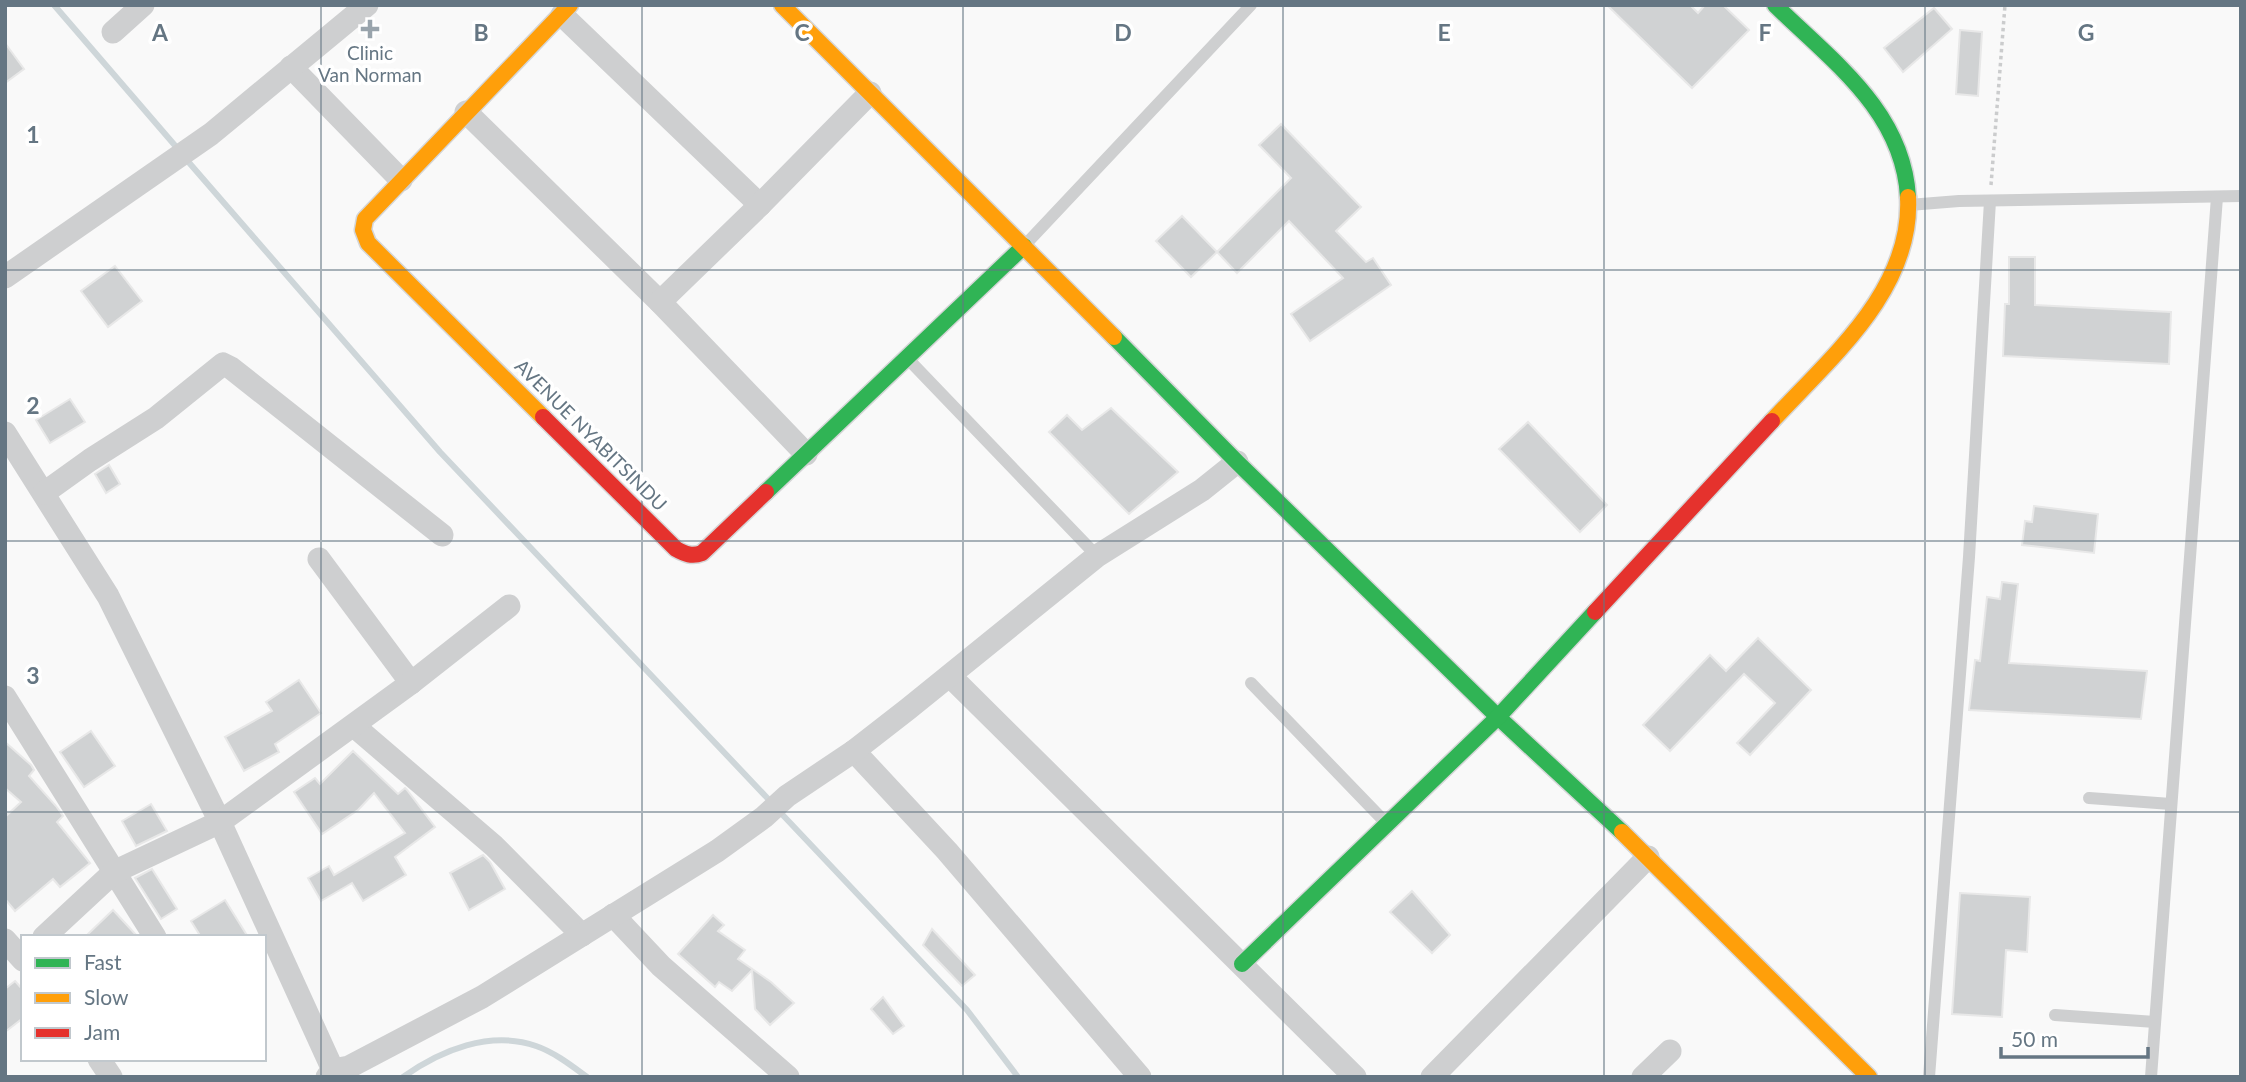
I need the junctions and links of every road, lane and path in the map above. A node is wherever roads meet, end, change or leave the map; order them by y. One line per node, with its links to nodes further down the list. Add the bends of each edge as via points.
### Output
1 (143, 5): 8 (street)
2 (368, 5): 9 (street)
3 (782, 5): 10 (street)
4 (1251, 5): 18 (lane)
5 (1774, 5): 17 (street, via 1869,96 1904,165)
6 (2005, 5): 15 (path)
7 (566, 10): 11 (street, AVENUE NYABITSINDU); 16 (street)
8 (113, 32)
9 (291, 67): 12 (street); 19 (street, via 211,134)
10 (870, 93): 16 (street); 18 (street)
11 (466, 112): 12 (street, AVENUE NYABITSINDU); 20 (street)
12 (401, 180): 23 (street, AVENUE NYABITSINDU, via 365,219 368,243 686,555 702,554)
13 (2241, 196): 14 (lane)
14 (2217, 197): 15 (lane); 38 (lane)
15 (1990, 201): 17 (lane); 62 (lane, via 1969,557)
16 (760, 205): 20 (street)
17 (1909, 205): 34 (street, via 1903,249 1864,319)
18 (1024, 246): 21 (street, AVENUE NYABITSINDU); 24 (street)
19 (5, 277)
20 (660, 302): 23 (street)
21 (907, 358): 23 (street, AVENUE NYABITSINDU); 27 (lane)
22 (5, 433): 25 (street)
23 (806, 454)
24 (1237, 462): 27 (street, via 1202,490); 34 (street)
25 (44, 493): 26 (street, via 156,418 223,364); 39 (street, via 108,596)
26 (442, 535)
27 (1097, 556): 30 (street)
28 (319, 559): 31 (street)
29 (509, 606): 31 (street)
30 (950, 677): 36 (street); 49 (street)
31 (411, 683): 35 (street)
32 (1251, 683): 40 (lane)
33 (5, 697): 42 (street)
34 (1498, 717): 40 (street); 41 (street)
35 (354, 726): 39 (street); 46 (street, via 494,846)
36 (854, 751): 43 (street, via 717,851); 57 (street, via 947,851)
37 (2089, 798): 38 (lane)
38 (2171, 804): 51 (lane)
39 (220, 822): 42 (street); 54 (street)
40 (1387, 824): 49 (street)
41 (1647, 857): 59 (street); 61 (street)
42 (114, 872): 44 (street); 45 (street)
43 (613, 915): 46 (street); 56 (street, via 661,966)
44 (46, 935)
45 (154, 935)
46 (582, 935): 54 (street, via 470,1003 349,1068)
47 (5, 940): 48 (street)
48 (18, 962)
49 (1242, 964): 58 (street)
50 (2055, 1015): 51 (lane)
51 (2155, 1022): 63 (lane)
52 (1670, 1051): 60 (street)
53 (100, 1061): 55 (street)
54 (330, 1073)
55 (111, 1077)
56 (788, 1077)
57 (1140, 1077)
58 (1355, 1077)
59 (1432, 1077)
60 (1643, 1077)
61 (1869, 1077)
62 (1928, 1077)
63 (2151, 1077)

